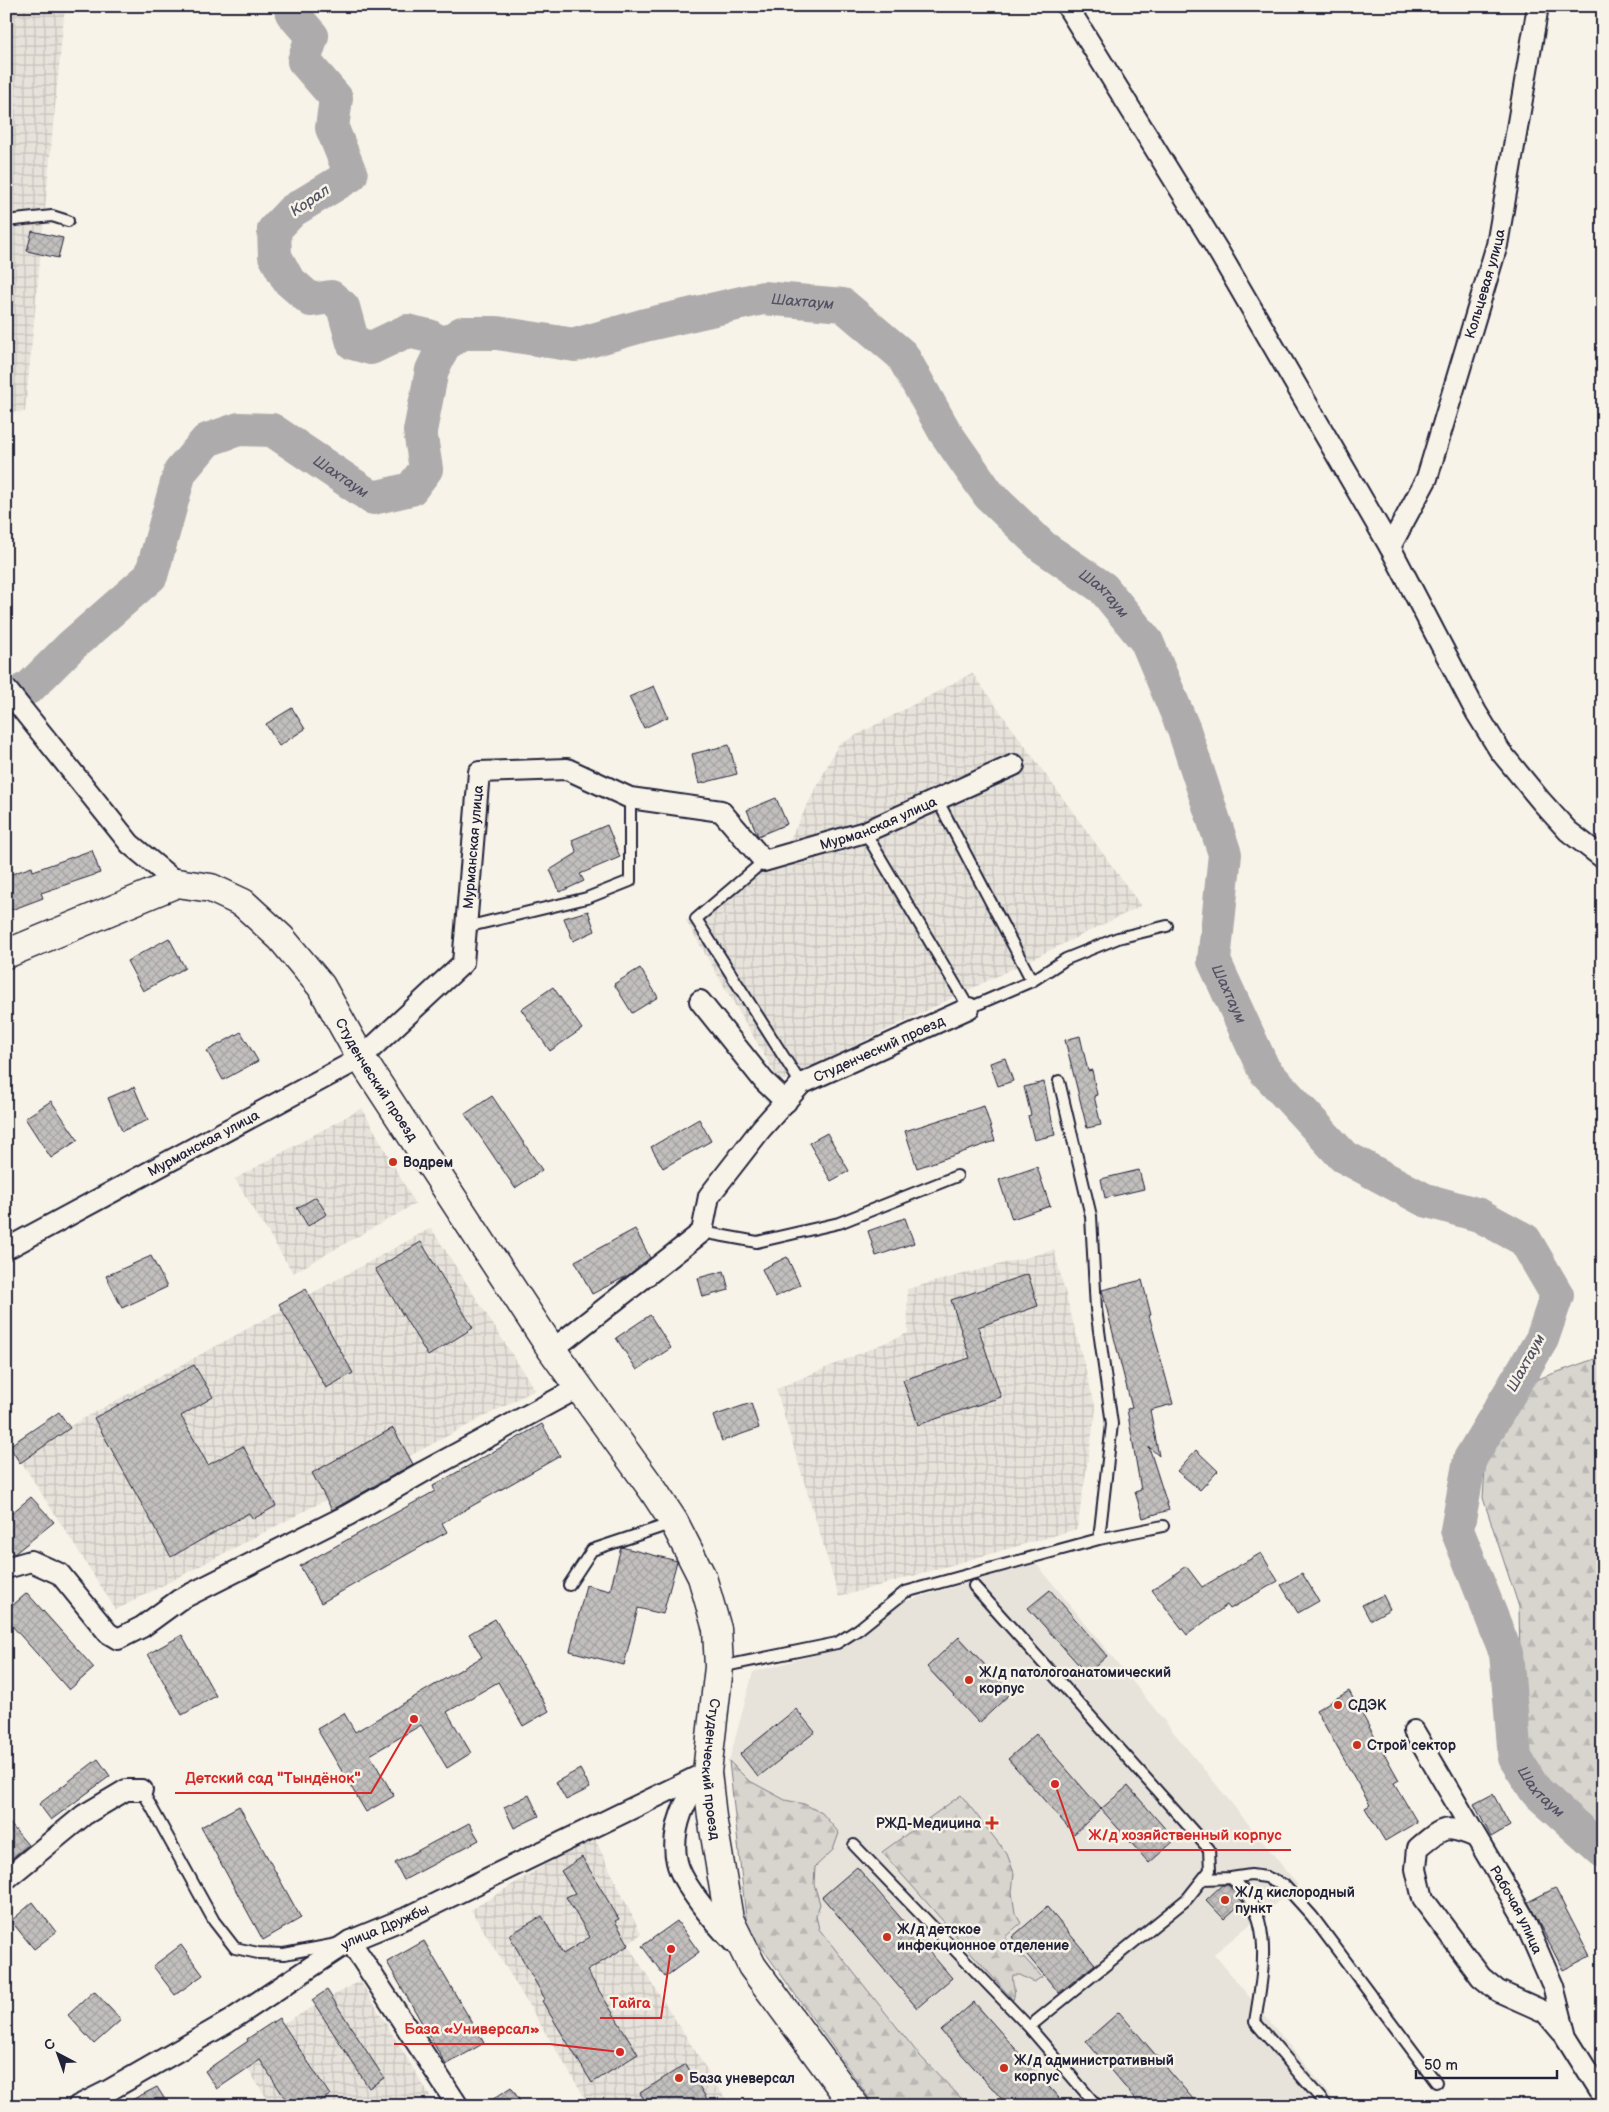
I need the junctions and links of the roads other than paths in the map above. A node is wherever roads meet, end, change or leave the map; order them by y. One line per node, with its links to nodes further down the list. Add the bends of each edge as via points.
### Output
1 (1067, 6): 5 (street, via 1220,254)
2 (1538, 6): 5 (street, Кольцевая улица, via 1497,245 1427,478)
3 (6, 220): 4 (lane, via 52,216)
4 (68, 221)
5 (1390, 547): 11 (street, via 1500,752 1568,831)
6 (6, 689): 13 (street, via 130,844)
7 (1014, 765): 9 (street, Мурманская улица)
8 (630, 798): 12 (street, Мурманская улица, via 721,811); 15 (lane, via 630,881 587,898); 15 (street, Мурманская улица, via 567,769 479,772)
9 (938, 801): 10 (street, Мурманская улица); 17 (lane)
10 (865, 832): 12 (street, Мурманская улица); 19 (lane)
11 (1603, 858)
12 (764, 861): 22 (lane, via 696,919)
13 (176, 883): 16 (street); 20 (street, Студенческий проезд, via 211,888 243,903 281,938 321,986)
14 (1167, 926): 17 (lane, via 1118,938 1066,959)
15 (466, 927): 20 (street, Мурманская улица, via 462,963)
16 (6, 954)
17 (1032, 981): 19 (lane)
18 (700, 1000): 23 (street, via 764,1081)
19 (968, 1008): 22 (street, Студенческий проезд)
20 (361, 1058): 26 (street, Мурманская улица); 27 (street, Студенческий проезд)
21 (1059, 1082): 31 (lane, via 1091,1216 1096,1309 1112,1424)
22 (801, 1084): 23 (street, Студенческий проезд)
23 (786, 1102): 25 (street, Студенческий проезд, via 709,1196)
24 (957, 1176): 25 (lane, via 839,1223 756,1242)
25 (702, 1232): 27 (street)
26 (6, 1249)
27 (552, 1350): 28 (street, Студенческий проезд)
28 (578, 1388): 29 (street, Студенческий проезд); 32 (street, via 348,1515 179,1600 118,1639 108,1634 60,1574 31,1561)
29 (674, 1522): 33 (lane, via 592,1550); 35 (street, Студенческий проезд, via 702,1577 711,1604 717,1629)
30 (1162, 1526): 31 (lane)
31 (1098, 1539): 35 (lane, via 905,1592 837,1643)
32 (6, 1568)
33 (569, 1585)
34 (974, 1586): 43 (lane, via 1209,1849 1210,1870)
35 (719, 1667): 37 (street, Студенческий проезд)
36 (1414, 1731): 39 (street, Рабочая улица)
37 (707, 1772): 44 (street, улица Дружбы, via 406,1918); 45 (street, Студенческий проезд, via 729,1919); 45 (street, via 688,1799 678,1825 675,1841 677,1863 706,1911)
38 (142, 1790): 42 (street, via 126,1790 84,1815); 44 (lane, via 214,1921 235,1948 284,1954)
39 (1476, 1837): 47 (street, Рабочая улица, via 1522,1915 1553,1986); 47 (street, via 1454,1828 1438,1831 1418,1848 1416,1869 1423,1899 1481,1977 1498,1991 1545,2012)
40 (854, 1846): 46 (lane)
41 (1232, 1878): 43 (lane); 48 (lane, via 1266,1877 1284,1885 1312,1916); 54 (lane, via 1254,1902 1263,1940 1264,1971 1255,2022)
42 (6, 1879)
43 (1203, 1879): 46 (lane, via 1187,1900)
44 (350, 1941): 50 (street, улица Дружбы, via 228,2022); 51 (street)
45 (752, 1966): 52 (street, Студенческий проезд)
46 (1029, 2027): 53 (lane)
47 (1566, 2036): 49 (street, Рабочая улица)
48 (1436, 2082)
49 (1603, 2096)
50 (78, 2106)
51 (458, 2106)
52 (855, 2106)
53 (1097, 2106)
54 (1327, 2106)

